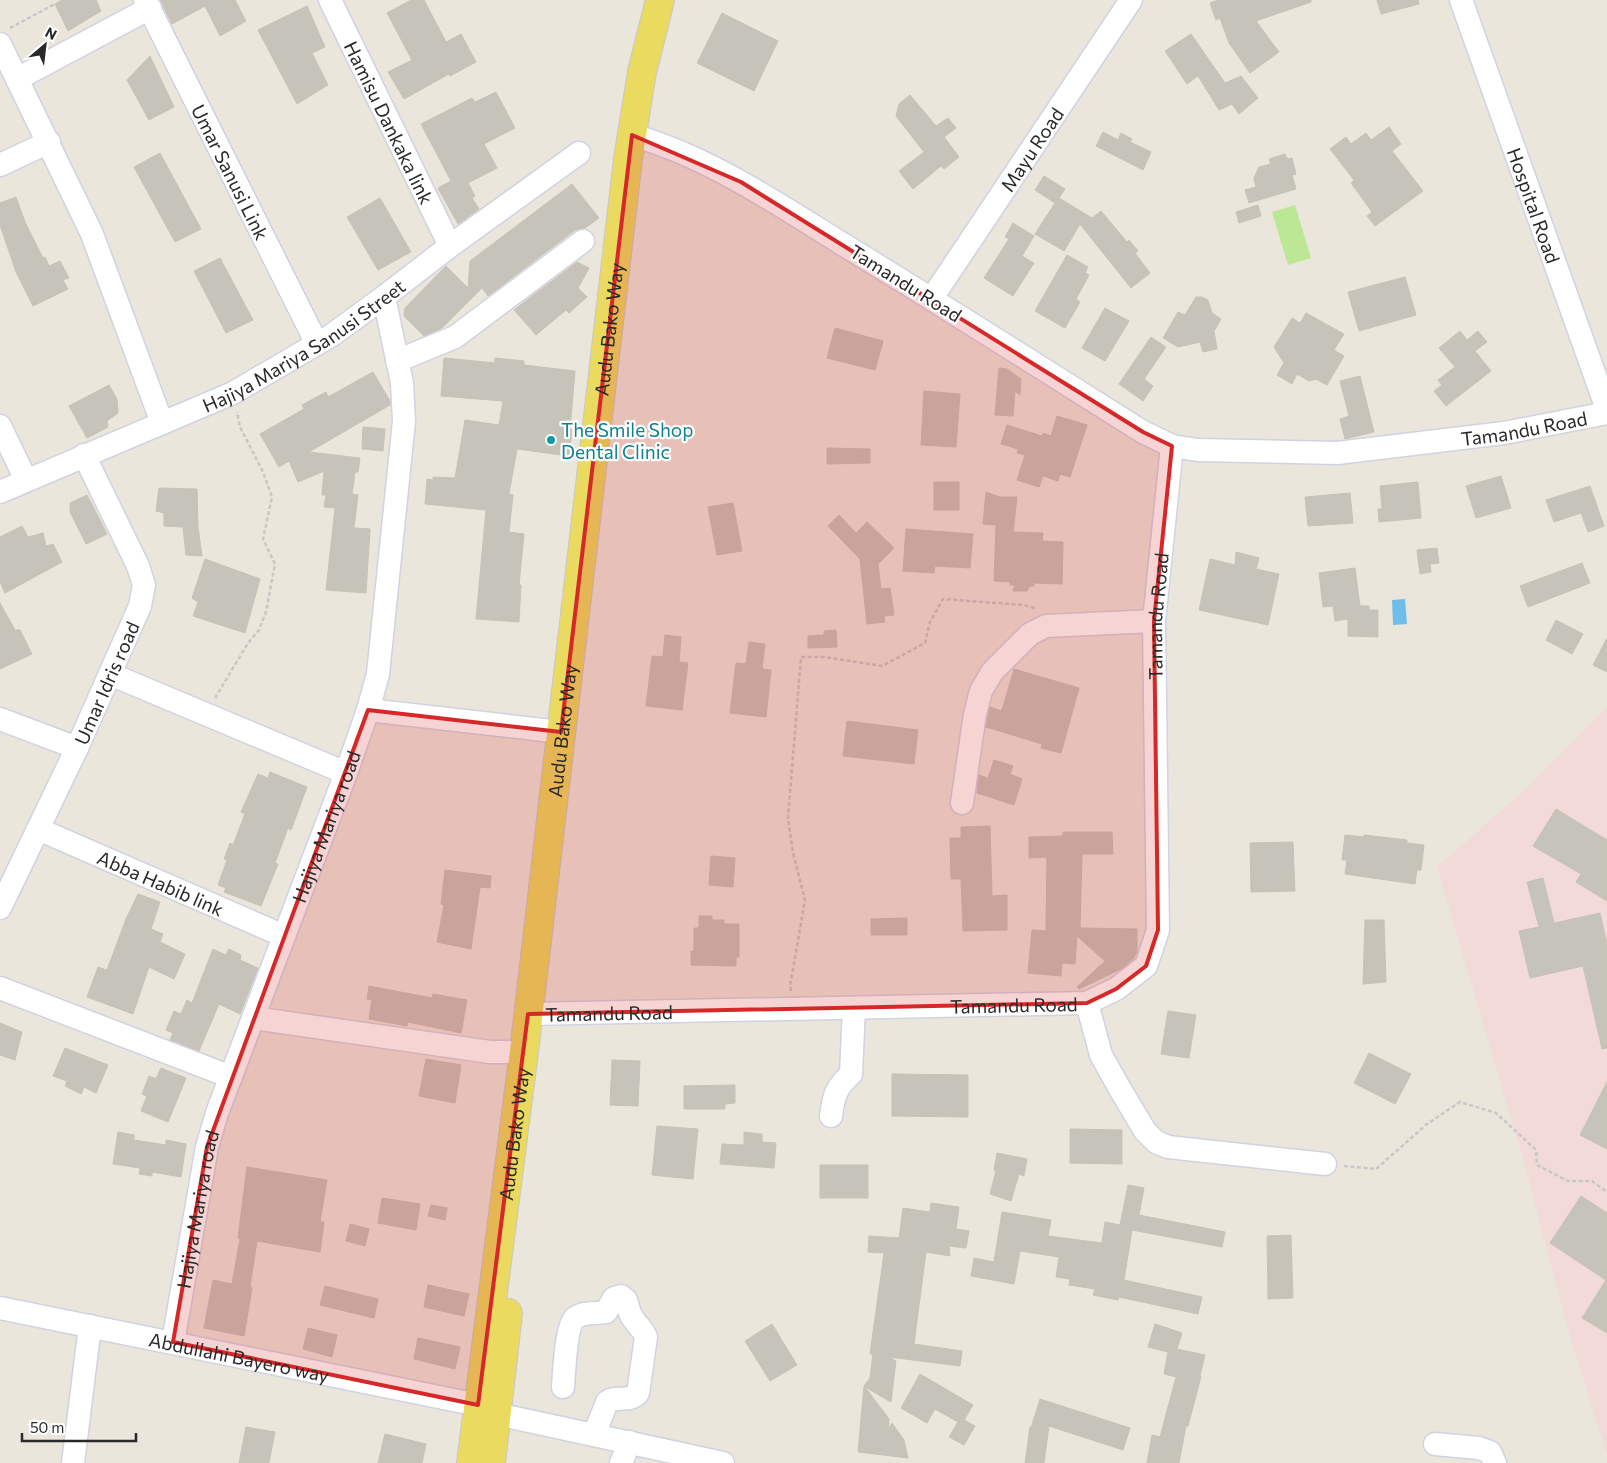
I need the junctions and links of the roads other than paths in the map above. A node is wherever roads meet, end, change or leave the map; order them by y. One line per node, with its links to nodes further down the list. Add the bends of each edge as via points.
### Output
1 (330, 0): 14 (street, Hamisu Dankaka link)
2 (660, 0): 9 (main road, Audu Bako Way, via 642,72)
3 (675, 0): 9 (main road, Audu Bako Way)
4 (1131, 0): 16 (street, Mayu Road)
5 (1461, 0): 19 (street, Hospital Road)
6 (147, 4): 8 (street); 17 (street, Umar Sanusi Link)
7 (4, 37): 8 (street)
8 (17, 79): 10 (street)
9 (639, 137): 16 (street, Tamandu Road, via 693,158 741,182); 31 (main road, Audu Bako Way); 41 (main road, Audu Bako Way, via 640,172)
10 (49, 142): 12 (street); 21 (street, via 92,234)
11 (580, 153): 14 (street, Hajiya Mariya Sanusi Street)
12 (0, 165)
13 (583, 241): 18 (street, via 456,337)
14 (450, 246): 15 (street, Hajiya Mariya Sanusi Street)
15 (384, 297): 17 (street, Hajiya Mariya Sanusi Street); 18 (street, Hajiya Mariya road)
16 (932, 298): 23 (street, Tamandu Road, via 1143,432)
17 (317, 344): 21 (street, Hajiya Mariya Sanusi Street, via 233,393)
18 (397, 361): 29 (street, Hajiya Mariya road, via 404,421 378,674)
19 (1607, 409)
20 (1607, 413): 23 (street, Tamandu Road, via 1504,434 1338,453 1198,450)
21 (162, 423): 24 (street, Hajiya Mariya Sanusi Street)
22 (0, 426): 25 (street)
23 (1172, 446): 27 (street, Tamandu Road)
24 (84, 455): 25 (street, Hajiya Mariya Sanusi Street); 28 (street, Umar Idris road, via 138,566 144,585 140,606)
25 (26, 480): 26 (street, Hajiya Mariya Sanusi Street)
26 (0, 492)
27 (1154, 622): 34 (street, via 1046,626 1030,634 992,672 981,691 974,714); 39 (street, Tamandu Road, via 1158,930 1146,966 1116,989)
28 (110, 674): 32 (street, Umar Idris road); 33 (street)
29 (368, 710): 31 (street); 33 (street, Hajiya Mariya road)
30 (0, 719): 32 (street)
31 (561, 732): 41 (main road, Audu Bako Way)
32 (77, 748): 35 (street, Umar Idris road)
33 (346, 773): 37 (street, Hajiya Mariya road)
34 (962, 803)
35 (38, 829): 36 (street, Umar Idris road); 37 (street, Abba Habib link)
36 (0, 908)
37 (284, 936): 42 (street, Hajiya Mariya road)
38 (0, 988): 44 (street)
39 (1087, 1003): 40 (street, Tamandu Road); 46 (street, via 1101,1055 1145,1131 1156,1142 1168,1147)
40 (854, 1008): 41 (street, Tamandu Road); 45 (street, via 851,1074 834,1095)
41 (535, 1014): 43 (main road, Audu Bako Way); 51 (main road, Audu Bako Way)
42 (253, 1018): 43 (street, via 490,1052); 44 (street, Hajiya Mariya road)
43 (524, 1052): 51 (main road, Audu Bako Way)
44 (231, 1077): 49 (street, Hajiya Mariya road, via 207,1147)
45 (831, 1116)
46 (1325, 1164)
47 (0, 1308): 48 (street, Abdullahi Bayero way)
48 (90, 1326): 49 (street, Abdullahi Bayero way); 55 (street)
49 (173, 1342): 51 (street, Abdullahi Bayero way)
50 (563, 1387): 52 (street, via 569,1327 575,1318 586,1313 606,1312 614,1298 621,1296 646,1337 638,1392 634,1397 606,1402)
51 (487, 1409): 52 (street, Abdullahi Bayero way); 56 (main road, Audu Bako Way); 57 (main road, Audu Bako Way)
52 (594, 1435): 53 (street, Abdullahi Bayero way)
53 (630, 1442): 58 (street); 59 (street, Abdullahi Bayero way)
54 (1435, 1444): 60 (street, via 1479,1448 1490,1452)
55 (73, 1463)
56 (471, 1463)
57 (491, 1463)
58 (621, 1463)
59 (724, 1463)
60 (1495, 1463)

